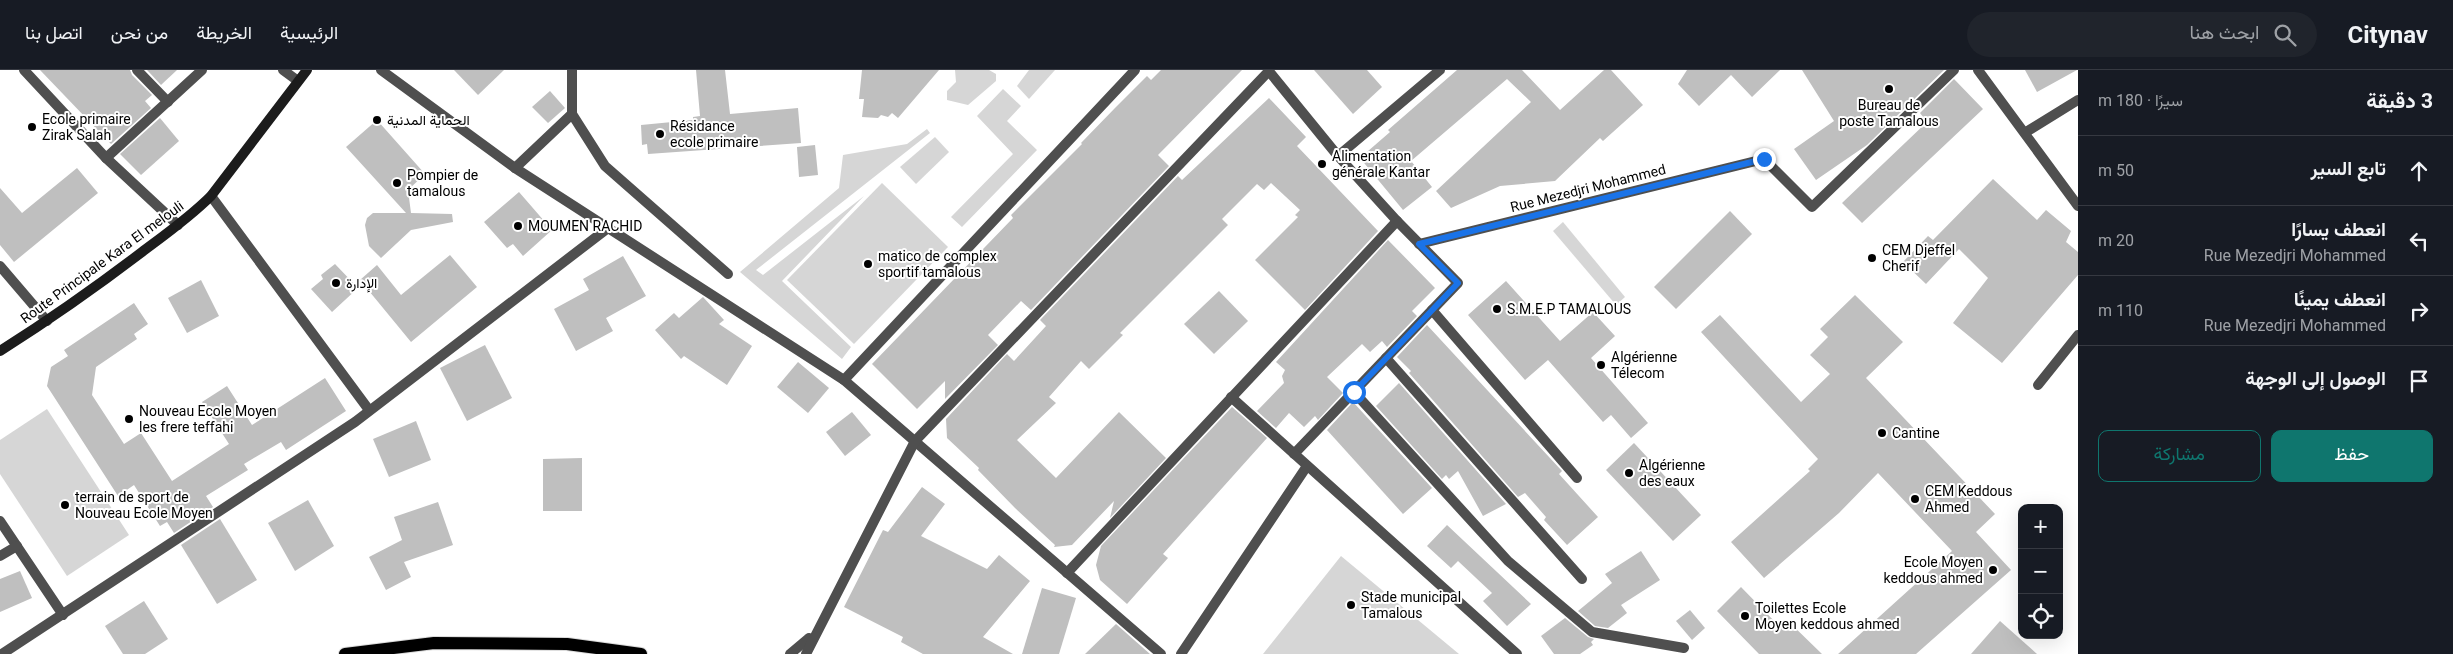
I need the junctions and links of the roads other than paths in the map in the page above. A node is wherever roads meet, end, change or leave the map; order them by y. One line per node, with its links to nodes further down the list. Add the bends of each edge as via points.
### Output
1 (24, 70): 19 (street)
2 (137, 70): 15 (street)
3 (202, 70): 15 (street)
4 (283, 70): 13 (street)
5 (307, 70): 13 (main road, Route Principale Kara El melouli)
6 (381, 70): 20 (street)
7 (572, 70): 16 (street)
8 (1135, 70): 34 (street)
9 (1440, 70): 18 (street)
10 (1954, 70): 26 (street, Rue Mezedjri Mohammed, via 1812,207 1764,159)
11 (1978, 70): 17 (street)
12 (1269, 71): 18 (street); 39 (street)
13 (298, 81): 21 (main road, Route Principale Kara El melouli)
14 (2078, 100): 17 (street)
15 (168, 102): 19 (street)
16 (572, 114): 20 (street); 28 (street, via 605,166)
17 (2026, 132): 22 (street)
18 (1338, 156): 23 (street)
19 (106, 158): 24 (street)
20 (515, 168): 25 (street)
21 (211, 196): 24 (main road, Route Principale Kara El melouli); 38 (street)
22 (2078, 206)
23 (1397, 221): 26 (street); 37 (street)
24 (178, 225): 30 (main road, Route Principale Kara El melouli)
25 (608, 228): 34 (street); 38 (street)
26 (1419, 244): 29 (street, via 1458,283)
27 (0, 266): 30 (street)
28 (728, 274)
29 (1432, 310): 33 (street); 42 (street)
30 (47, 321): 32 (main road, Route Principale Kara El melouli)
31 (2078, 335): 35 (street)
32 (0, 351)
33 (1386, 358): 36 (street); 47 (street)
34 (844, 380): 39 (street)
35 (2038, 386)
36 (1354, 392): 40 (street); 50 (street, via 1508,561 1592,632)
37 (1231, 397): 40 (street); 46 (street)
38 (369, 410): 48 (street)
39 (914, 441): 46 (street); 49 (street)
40 (1294, 454): 41 (street)
41 (1307, 466): 57 (street); 58 (street)
42 (1577, 478)
43 (0, 521): 44 (street)
44 (17, 546): 45 (street); 48 (street)
45 (0, 556)
46 (1067, 573): 56 (street)
47 (1582, 579)
48 (63, 615): 51 (street)
49 (815, 632): 54 (street); 55 (street)
50 (1684, 648)
51 (2, 654)
52 (345, 654): 53 (main road, via 434,643 567,644)
53 (642, 654)
54 (790, 654)
55 (806, 654)
56 (1161, 654)
57 (1181, 654)
58 (1517, 654)

